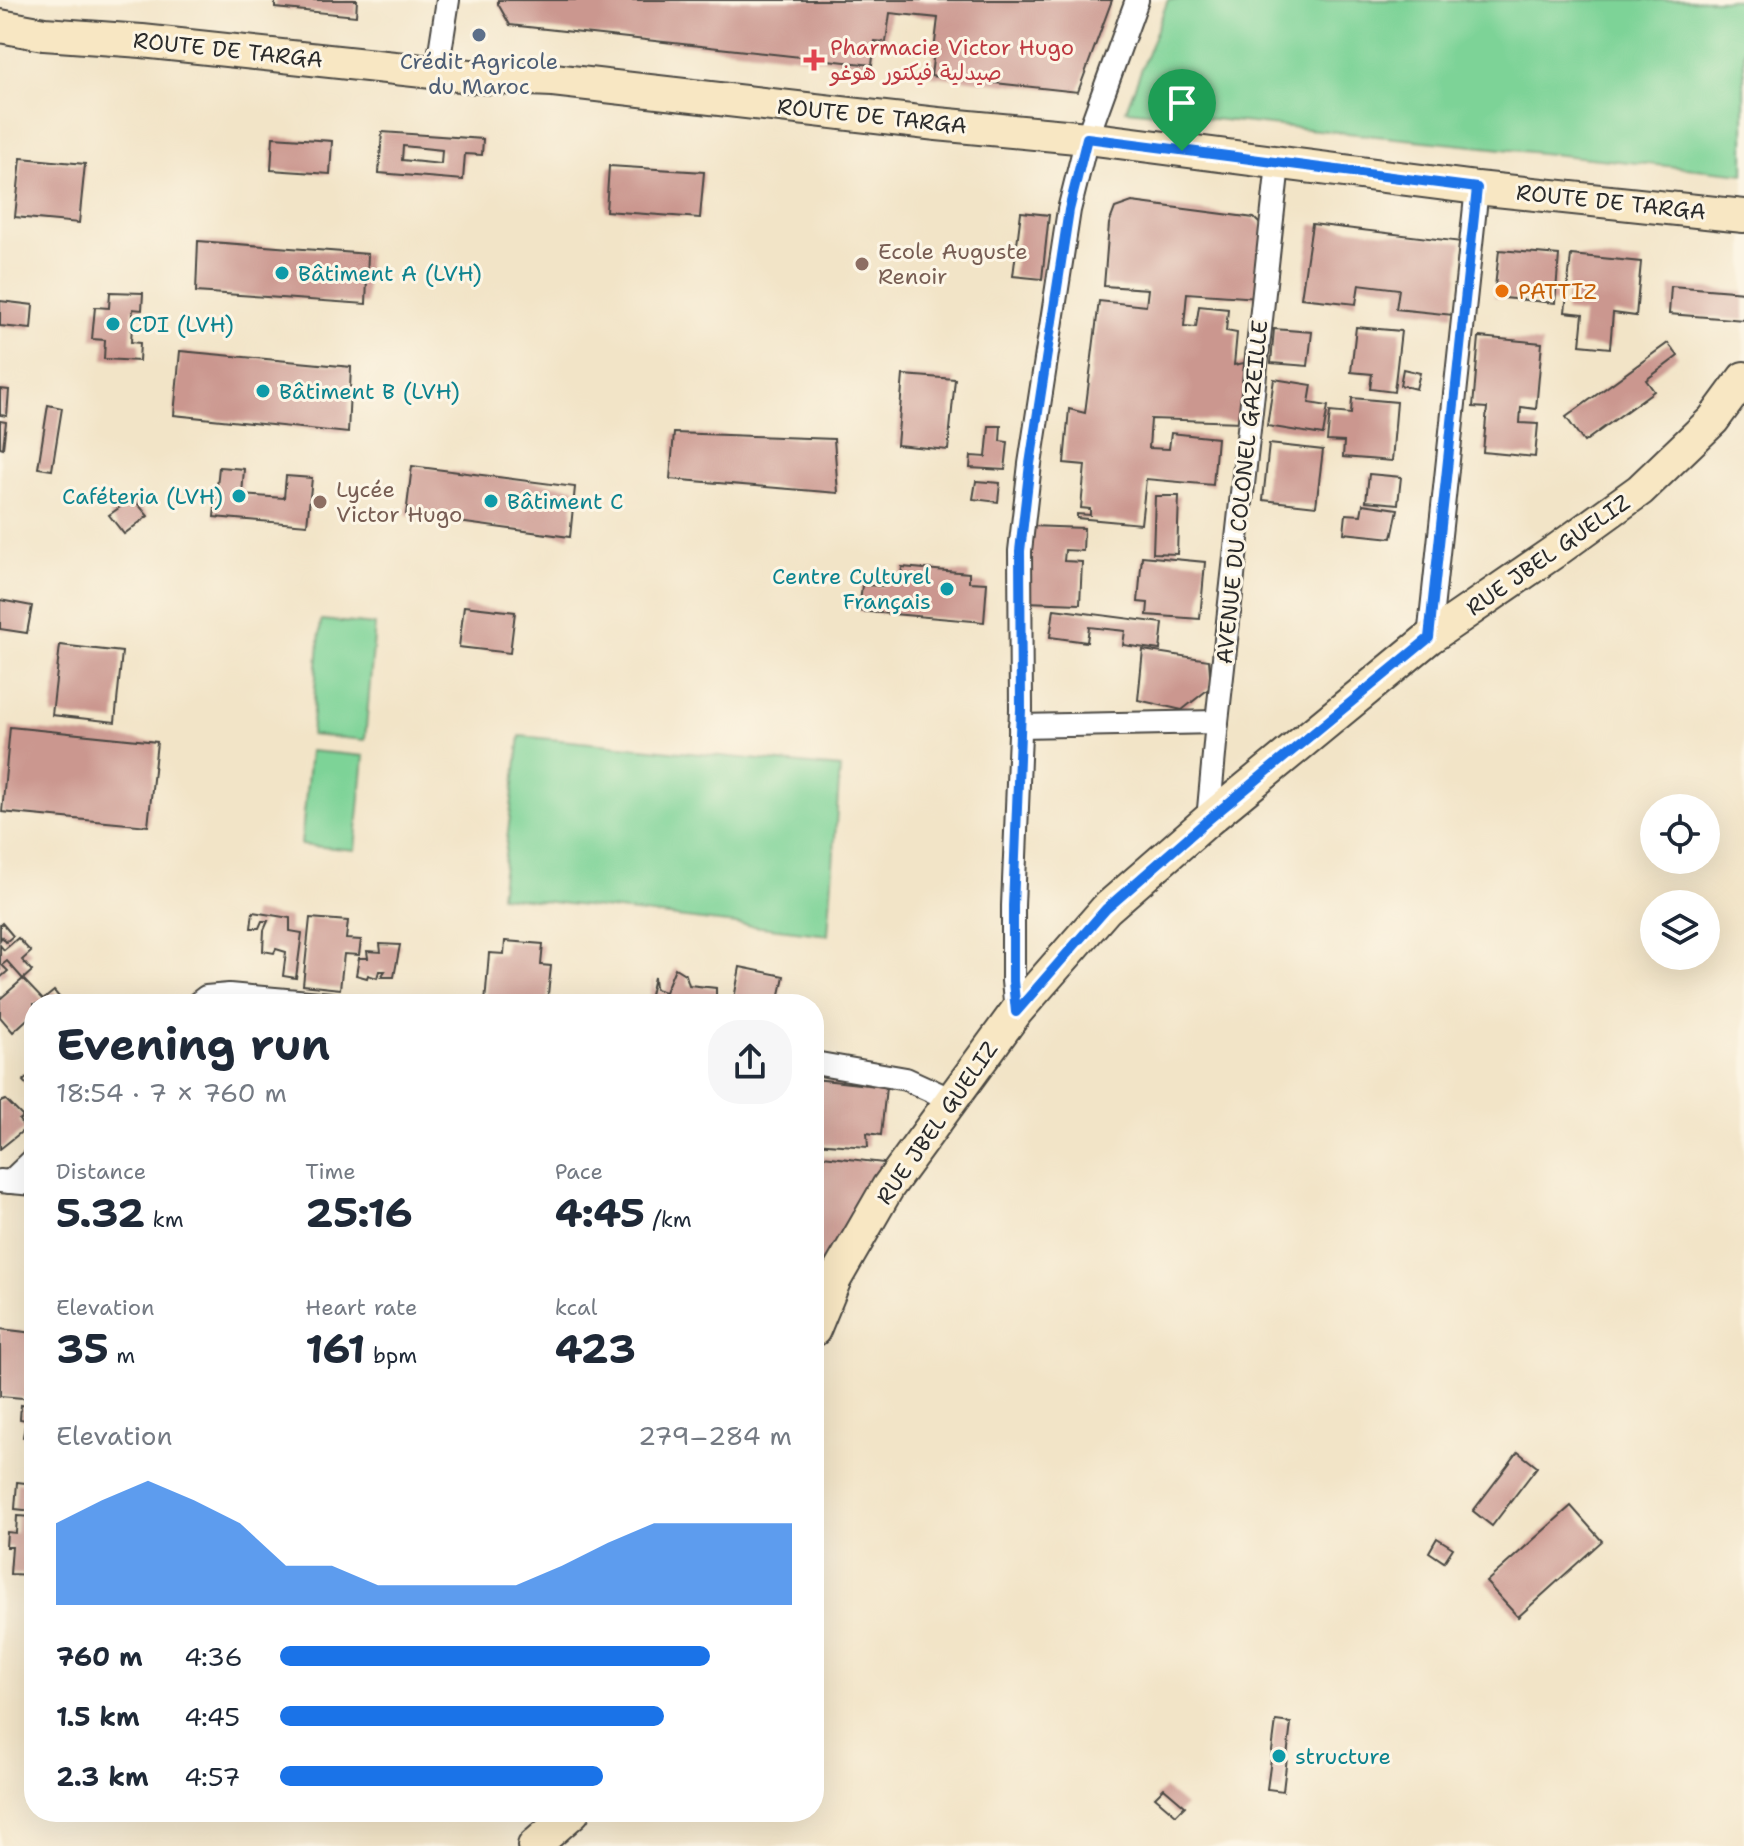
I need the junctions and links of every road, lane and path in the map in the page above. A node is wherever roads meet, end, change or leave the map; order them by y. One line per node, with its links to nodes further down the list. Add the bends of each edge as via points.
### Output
1 (2, 0): 4 (main road)
2 (448, 0): 6 (street)
3 (1137, 0): 7 (street)
4 (0, 13)
5 (0, 26): 6 (main road, ROUTE DE TARGA)
6 (437, 71): 7 (main road, ROUTE DE TARGA)
7 (1087, 138): 8 (main road, ROUTE DE TARGA); 14 (street, via 1069,210 1020,551)
8 (1278, 164): 9 (main road, ROUTE DE TARGA); 13 (street, AVENUE DU COLONEL GAZEILLE)
9 (1477, 188): 10 (main road, ROUTE DE TARGA); 12 (street)
10 (1744, 216)
11 (1744, 378): 12 (main road, RUE JBEL GUELIZ, via 1713,420 1640,490)
12 (1429, 638): 15 (main road, RUE JBEL GUELIZ)
13 (1217, 722): 14 (street); 15 (street, AVENUE DU COLONEL GAZEILLE)
14 (1020, 726): 16 (street, via 1013,906)
15 (1208, 820): 16 (main road, RUE JBEL GUELIZ, via 1106,909)
16 (1016, 1012): 18 (main road, RUE JBEL GUELIZ)
17 (824, 1065): 18 (street, via 906,1079)
18 (952, 1100): 21 (main road, RUE JBEL GUELIZ, via 888,1187)
19 (24, 1167): 20 (street)
20 (5, 1181)
21 (824, 1306)
22 (562, 1822): 23 (main road)
23 (534, 1846)

